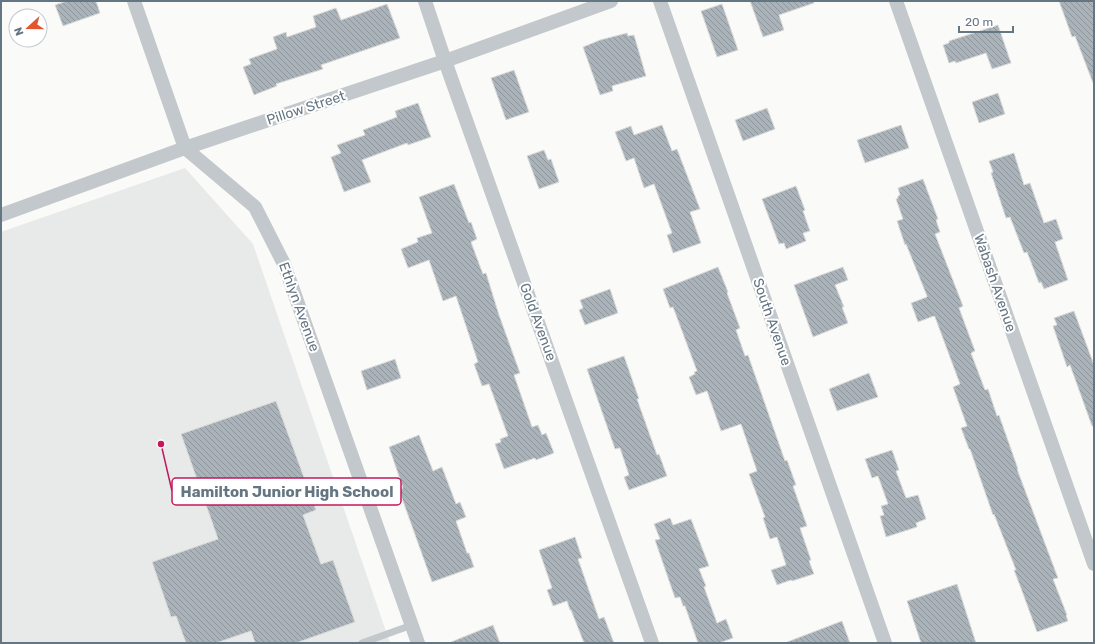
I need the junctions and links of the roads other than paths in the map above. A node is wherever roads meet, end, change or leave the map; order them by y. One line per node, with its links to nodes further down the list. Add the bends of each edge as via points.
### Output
1 (134, 1): 7 (street)
2 (425, 1): 6 (street, Gold Avenue)
3 (611, 1): 6 (street, Pillow Street)
4 (660, 1): 14 (street, South Avenue)
5 (896, 1): 9 (street, Wabash Avenue)
6 (445, 61): 7 (street, Pillow Street); 13 (street, Gold Avenue)
7 (185, 148): 8 (street, Pillow Street); 10 (street, Ethlyn Avenue, via 254,207 284,264)
8 (1, 215)
9 (1094, 564)
10 (412, 625): 11 (lane); 12 (street, Ethlyn Avenue)
11 (362, 643)
12 (418, 643)
13 (652, 643)
14 (884, 643)

